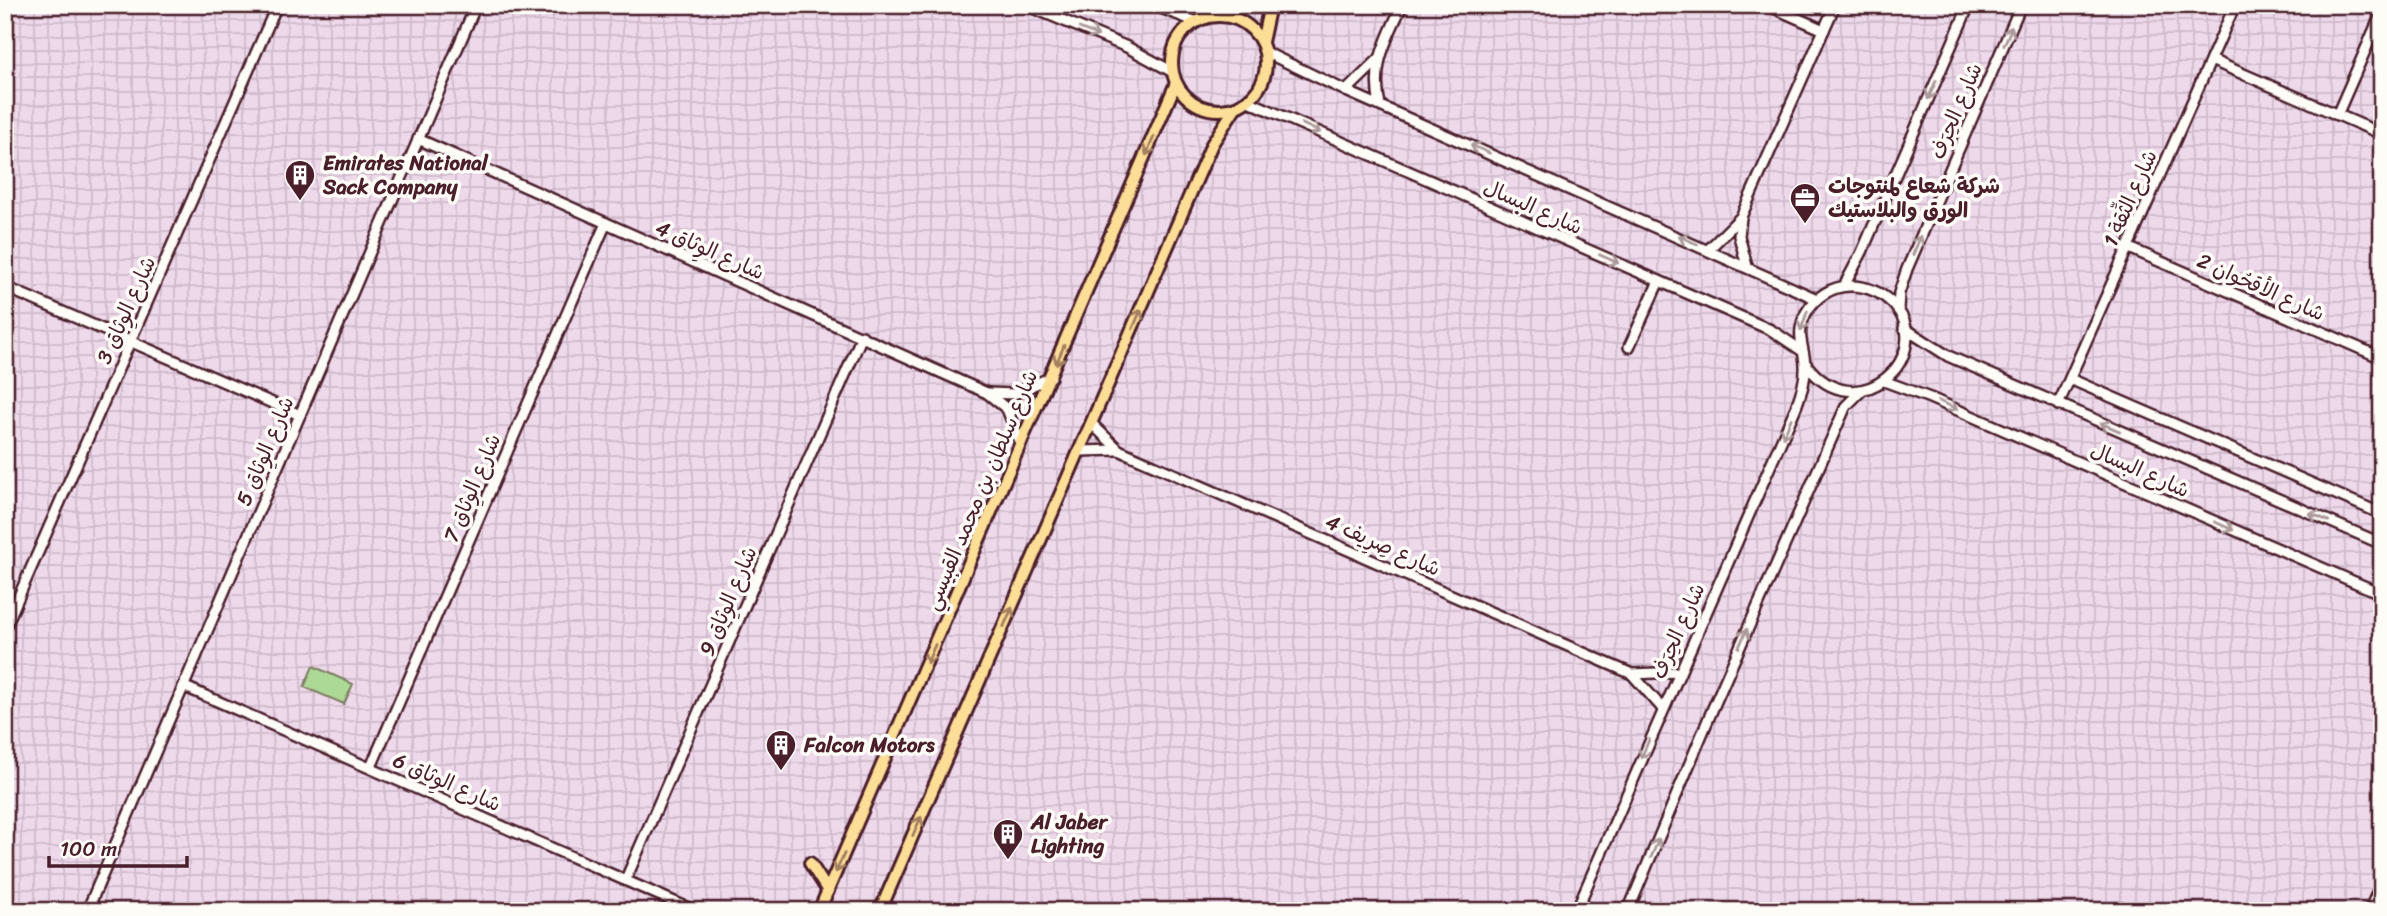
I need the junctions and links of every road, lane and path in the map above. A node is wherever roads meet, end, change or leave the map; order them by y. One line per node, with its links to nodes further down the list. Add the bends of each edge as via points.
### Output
1 (277, 5): 39 (street, شارع الوِثاق 3)
2 (476, 5): 26 (street, شارع الوِثاق 5)
3 (1026, 5): 19 (street, one-way to 19, via 1127,47)
4 (1153, 5): 14 (street)
5 (1211, 5): 14 (main road)
6 (1270, 5): 16 (main road)
7 (1402, 5): 17 (street)
8 (1767, 5): 15 (street)
9 (1835, 5): 15 (street)
10 (1969, 5): 33 (street, شارع الحِرَف, one-way to 33)
11 (2021, 5): 36 (street, شارع الحِرَف, one-way to 11, via 1907,269)
12 (2235, 5): 18 (street, شارع الثِّقة 1)
13 (2382, 12): 24 (street)
14 (1200, 20): 16 (main road, via 1223,16 1247,24); 19 (main road, via 1175,46)
15 (1824, 30): 27 (street)
16 (1264, 47): 20 (street, شارع البسال); 21 (main road, via 1265,77)
17 (1378, 60): 20 (street); 22 (street)
18 (2211, 60): 24 (street); 29 (street, شارع الثِّقة 1)
19 (1175, 78): 23 (main road, via 1186,97 1201,107); 44 (main road, شارع سلطان بن محمد القبيسي, one-way to 44)
20 (1346, 91): 22 (street, شارع البسال)
21 (1248, 101): 23 (main road); 32 (street, شارع البسال, one-way to 32)
22 (1380, 105): 30 (street, شارع البسال, one-way to 22)
23 (1235, 108): 51 (main road, one-way to 23, via 1212,144)
24 (2337, 115): 25 (street)
25 (2382, 134)
26 (418, 139): 28 (street, شارع الوِثاق 4); 50 (street, شارع الوِثاق 5)
27 (1741, 217): 30 (street); 31 (street, via 1739,236)
28 (606, 223): 38 (street, شارع الوِثاق 4); 63 (street, شارع الوِثاق 7)
29 (2127, 247): 42 (street, شارع الأقحُوان 2); 45 (street, شارع الثِّقة 1)
30 (1709, 249): 31 (street, شارع البسال)
31 (1747, 266): 35 (street, شارع البسال)
32 (1658, 281): 40 (street); 41 (street, شارع البسال, via 1771,330)
33 (1844, 286): 35 (street); 36 (street, via 1874,290)
34 (5, 287): 39 (street)
35 (1817, 299): 41 (street, one-way to 41, via 1802,322)
36 (1898, 310): 37 (street)
37 (1904, 328): 46 (street, via 1904,352); 49 (street, شارع البسال, via 1948,356)
38 (862, 336): 48 (street, شارع الوِثاق 4); 65 (street, شارع الوِثاق 9)
39 (132, 341): 50 (street); 58 (street, شارع الوِثاق 3)
40 (1629, 347)
41 (1801, 350): 43 (street)
42 (2382, 358)
43 (1805, 363): 47 (street, via 1829,386); 59 (street, شارع الحِرَف, one-way to 59, via 1796,407)
44 (1051, 377): 48 (street, شارع الوِثاق 4, via 1014,394); 52 (main road, شارع سلطان بن محمد القبيسي)
45 (2070, 379): 49 (street, شارع الثِّقة 1); 55 (street)
46 (1884, 381): 47 (street); 57 (street, شارع البسال, one-way to 57)
47 (1861, 391): 73 (street, one-way to 47, via 1846,406)
48 (987, 393): 52 (street, شارع الوِثاق 4, via 1007,408)
49 (2058, 405): 56 (street, شارع البسال, one-way to 49)
50 (300, 415): 61 (street, شارع الوِثاق 5)
51 (1092, 424): 53 (street, شارع صِرِيف 4); 54 (main road)
52 (1021, 446): 67 (main road, شارع سلطان بن محمد القبيسي, one-way to 67)
53 (1119, 450): 54 (street, شارع صِرِيف 4); 60 (street, شارع صِرِيف 4)
54 (1080, 451): 71 (main road, one-way to 54)
55 (2382, 514)
56 (2382, 544)
57 (2382, 594)
58 (5, 628)
59 (1679, 672): 60 (street, شارع صِرِيف 4); 62 (street, شارع الحِرَف)
60 (1632, 674): 62 (street, شارع صِرِيف 4)
61 (183, 686): 63 (street, شارع الوِثاق 6); 68 (street, شارع الوِثاق 5)
62 (1662, 709): 72 (street, شارع الحِرَف, one-way to 72)
63 (370, 767): 65 (street, شارع الوِثاق 6)
64 (810, 863): 67 (main road)
65 (626, 879): 69 (street, شارع الوِثاق 6)
66 (2382, 882): 74 (street)
67 (828, 891): 70 (main road, شارع سلطان بن محمد القبيسي)
68 (87, 911)
69 (695, 911)
70 (819, 911)
71 (880, 911)
72 (1576, 911)
73 (1628, 911)
74 (2370, 911)

